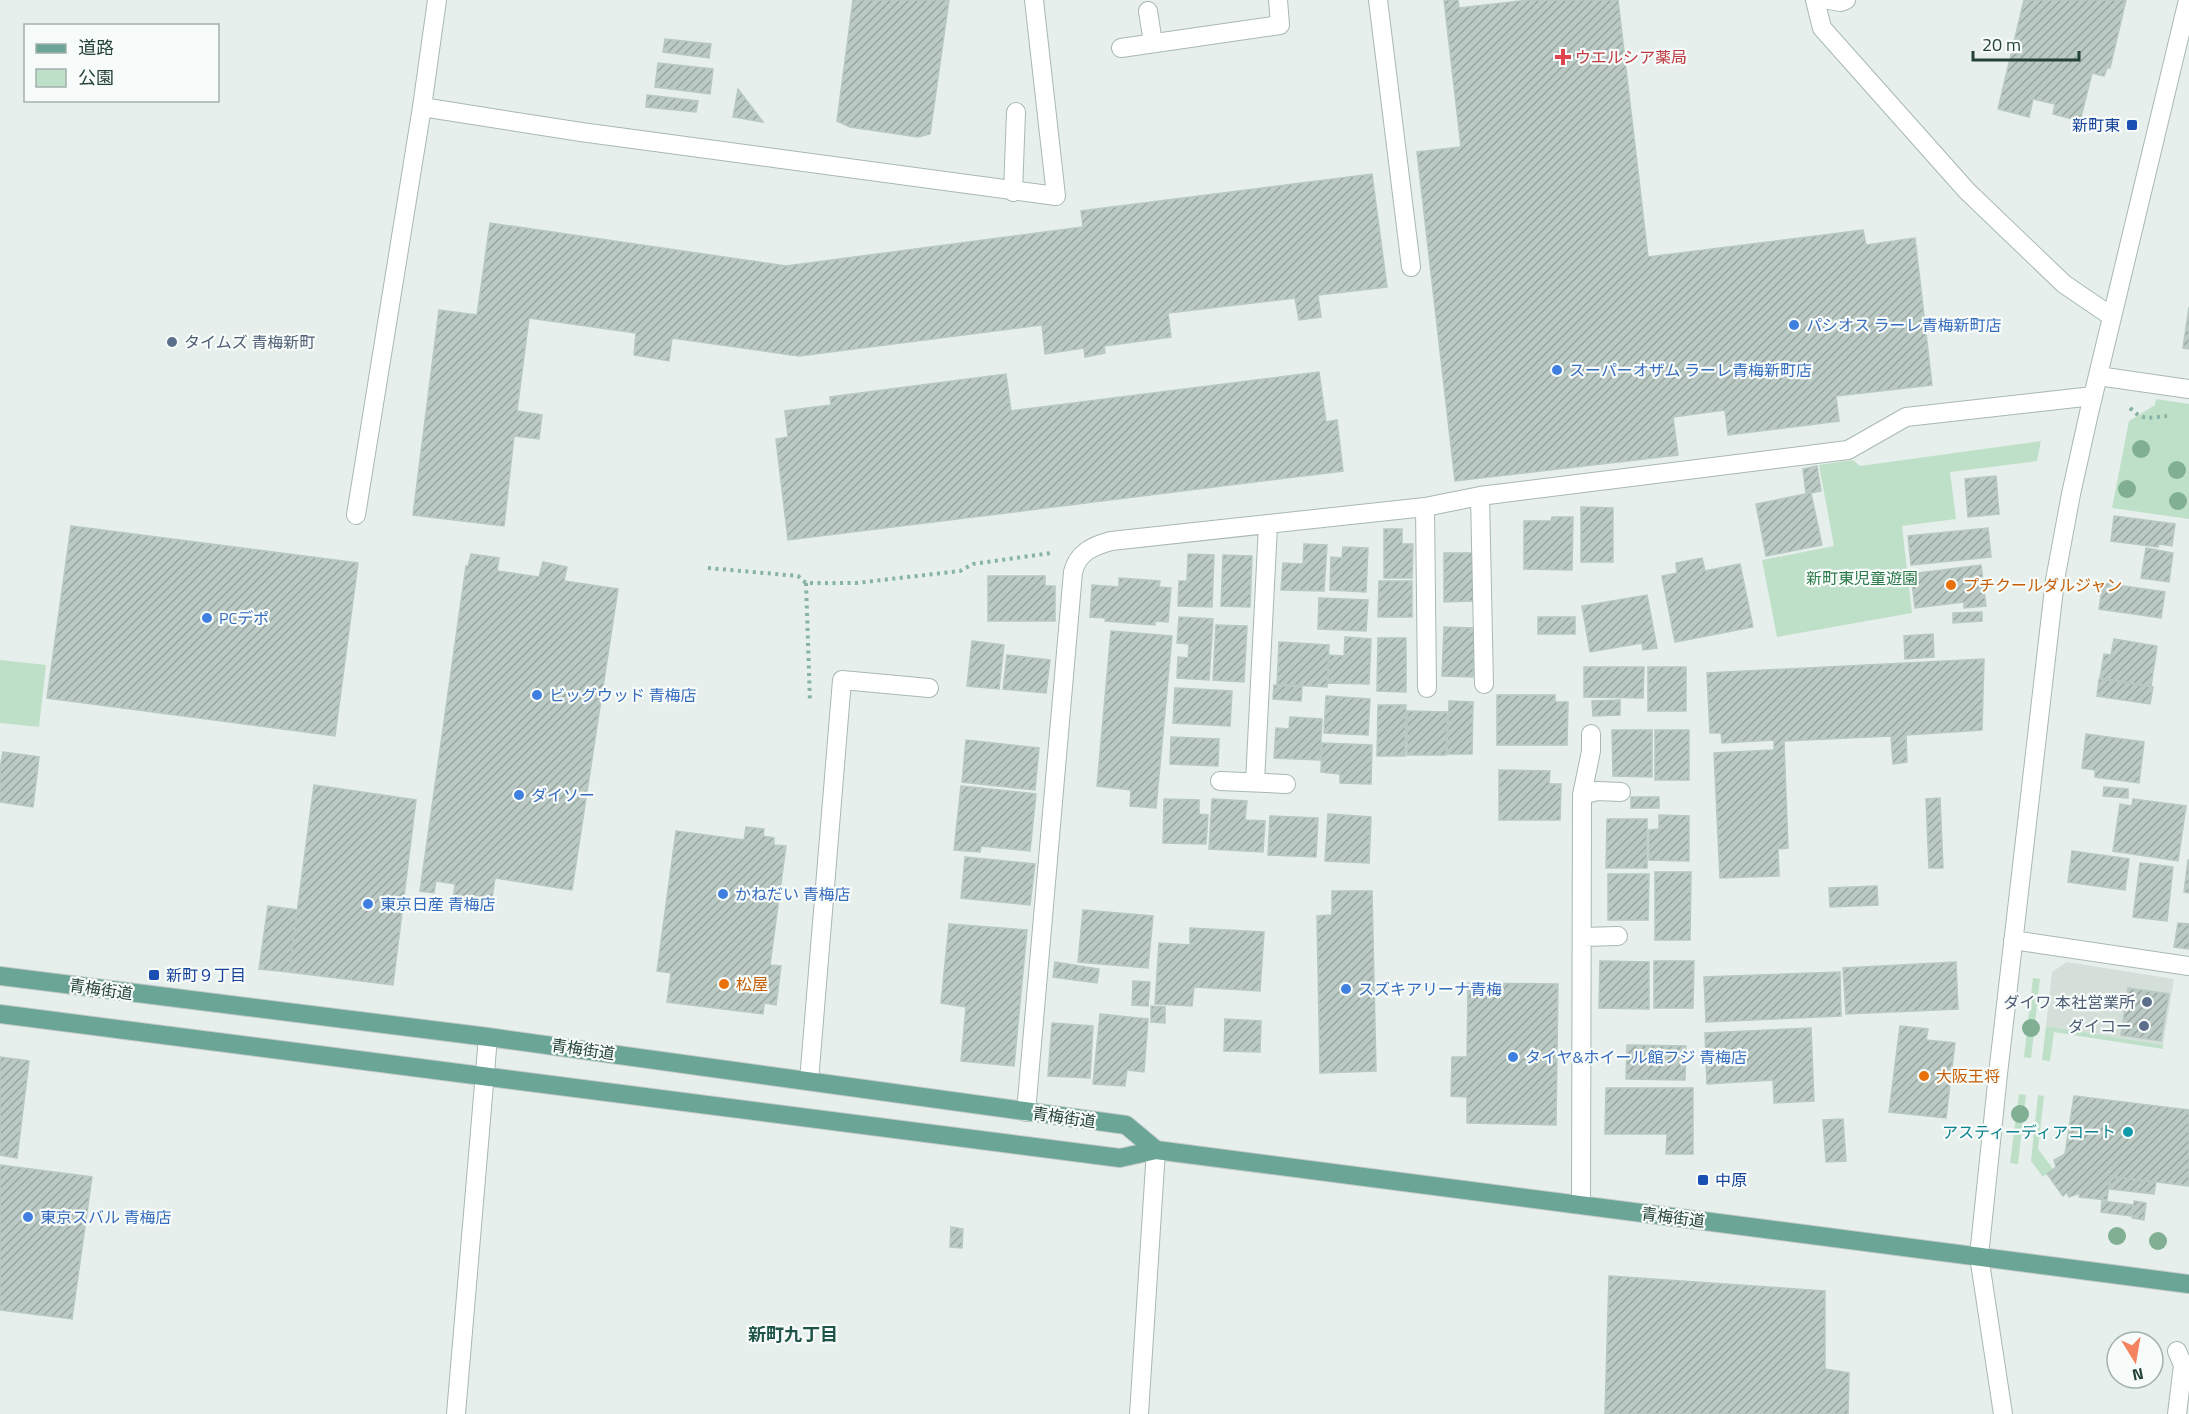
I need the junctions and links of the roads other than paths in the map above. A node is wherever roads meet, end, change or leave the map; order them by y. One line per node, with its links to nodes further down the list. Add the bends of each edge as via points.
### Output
1 (437, 0): 12 (street)
2 (1034, 0): 14 (street, via 1056,196)
3 (1278, 0): 10 (street, via 1280,25)
4 (1378, 0): 15 (street)
5 (1815, 0): 16 (street, via 1822,28 1967,191 2064,284)
6 (1829, 0): 7 (street)
7 (1846, 0)
8 (2188, 0): 16 (street)
9 (1148, 11): 10 (street)
10 (1153, 43): 11 (street)
11 (1121, 48)
12 (422, 107): 14 (street); 22 (street)
13 (1016, 112): 14 (street)
14 (1013, 192)
15 (1411, 267)
16 (2111, 316): 17 (street)
17 (2098, 376): 18 (street); 19 (street)
18 (2189, 389)
19 (2093, 396): 20 (street, via 1906,417 1848,450); 35 (street, via 2055,580)
20 (1480, 496): 21 (street); 24 (street)
21 (1425, 507): 23 (street); 26 (street)
22 (356, 515)
23 (1268, 525): 29 (street); 42 (street, via 1111,542 1094,546 1076,559)
24 (1485, 684)
25 (929, 688): 41 (street, via 842,680)
26 (1427, 688)
27 (1591, 734): 32 (street)
28 (1220, 781): 29 (street)
29 (1255, 782): 30 (street)
30 (1286, 784)
31 (1622, 792): 32 (street)
32 (1581, 795): 34 (street)
33 (1618, 936): 34 (street)
34 (1582, 937): 44 (street)
35 (2013, 940): 36 (street); 45 (street)
36 (2189, 966)
37 (0, 976): 39 (main road, 青梅街道)
38 (0, 1014): 40 (main road, 青梅街道)
39 (488, 1036): 40 (street); 41 (main road, 青梅街道)
40 (484, 1078): 43 (main road, 青梅街道, via 1120,1158); 48 (street)
41 (809, 1081): 42 (main road, 青梅街道)
42 (1026, 1112): 43 (main road, 青梅街道, via 1126,1125)
43 (1156, 1150): 44 (main road, 青梅街道); 49 (street)
44 (1581, 1205): 45 (main road, 青梅街道)
45 (1979, 1256): 46 (main road, 青梅街道); 50 (street)
46 (2189, 1284)
47 (2177, 1352): 51 (street, via 2183,1365)
48 (456, 1414)
49 (1139, 1414)
50 (2003, 1414)
51 (2177, 1414)

